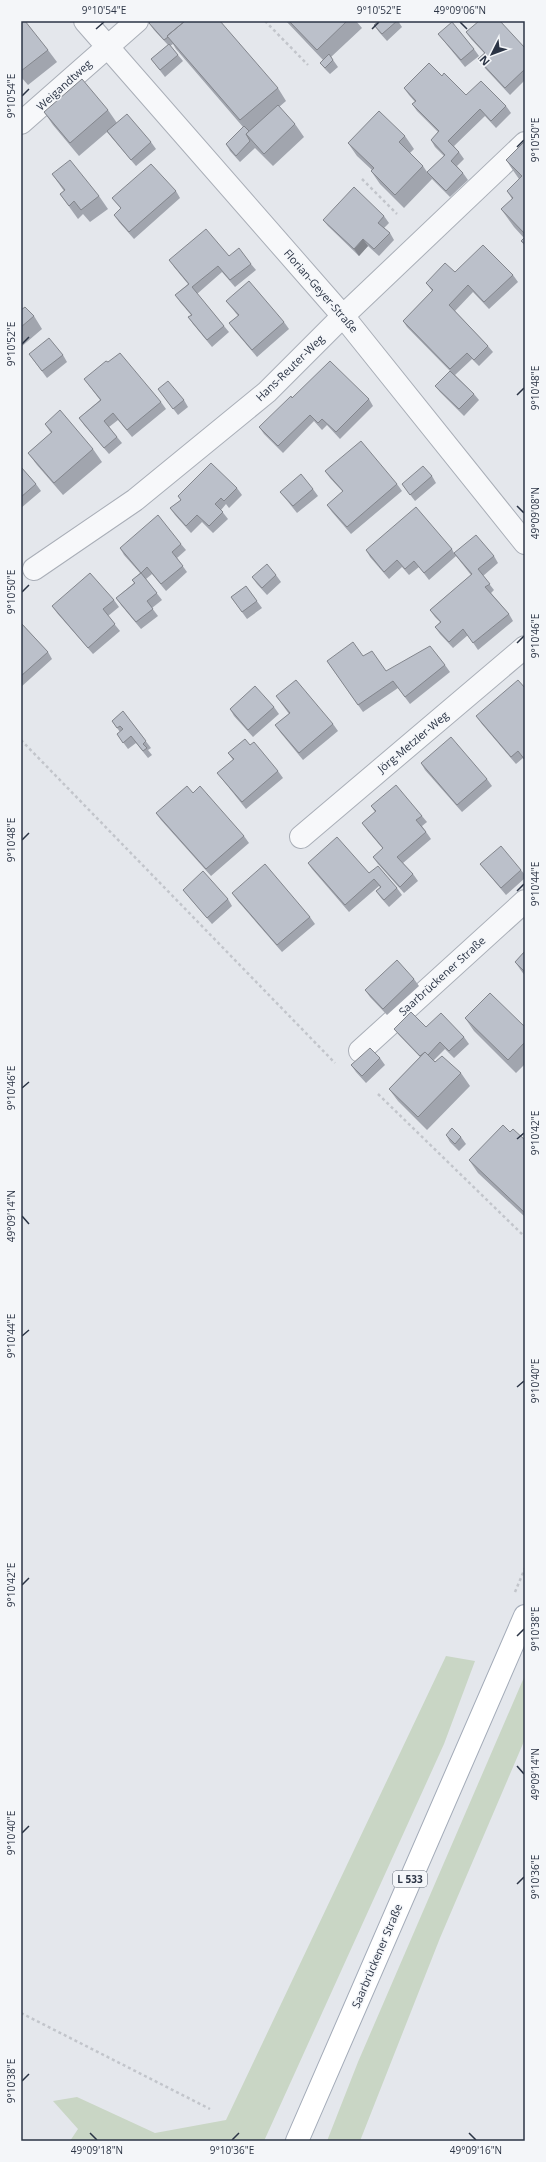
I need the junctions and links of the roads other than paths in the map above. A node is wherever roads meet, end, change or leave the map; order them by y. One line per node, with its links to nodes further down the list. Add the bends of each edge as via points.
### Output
1 (86, 21): 3 (street, Florian-Geyer-Straße)
2 (137, 21): 3 (street)
3 (107, 46): 4 (street, Weigandtweg); 6 (street, Florian-Geyer-Straße)
4 (21, 123)
5 (525, 143): 6 (street, Hans-Reuter-Weg)
6 (343, 316): 7 (street, Florian-Geyer-Straße); 8 (street, Hans-Reuter-Weg, via 267,392 186,459 135,500)
7 (525, 543)
8 (34, 569)
9 (525, 647): 10 (street, Jörg-Metzler-Weg)
10 (301, 837)
11 (525, 902): 12 (street, Saarbrückener Straße)
12 (360, 1051)
13 (525, 1616): 14 (main road, Saarbrückener Straße / L 533)
14 (297, 2141)

